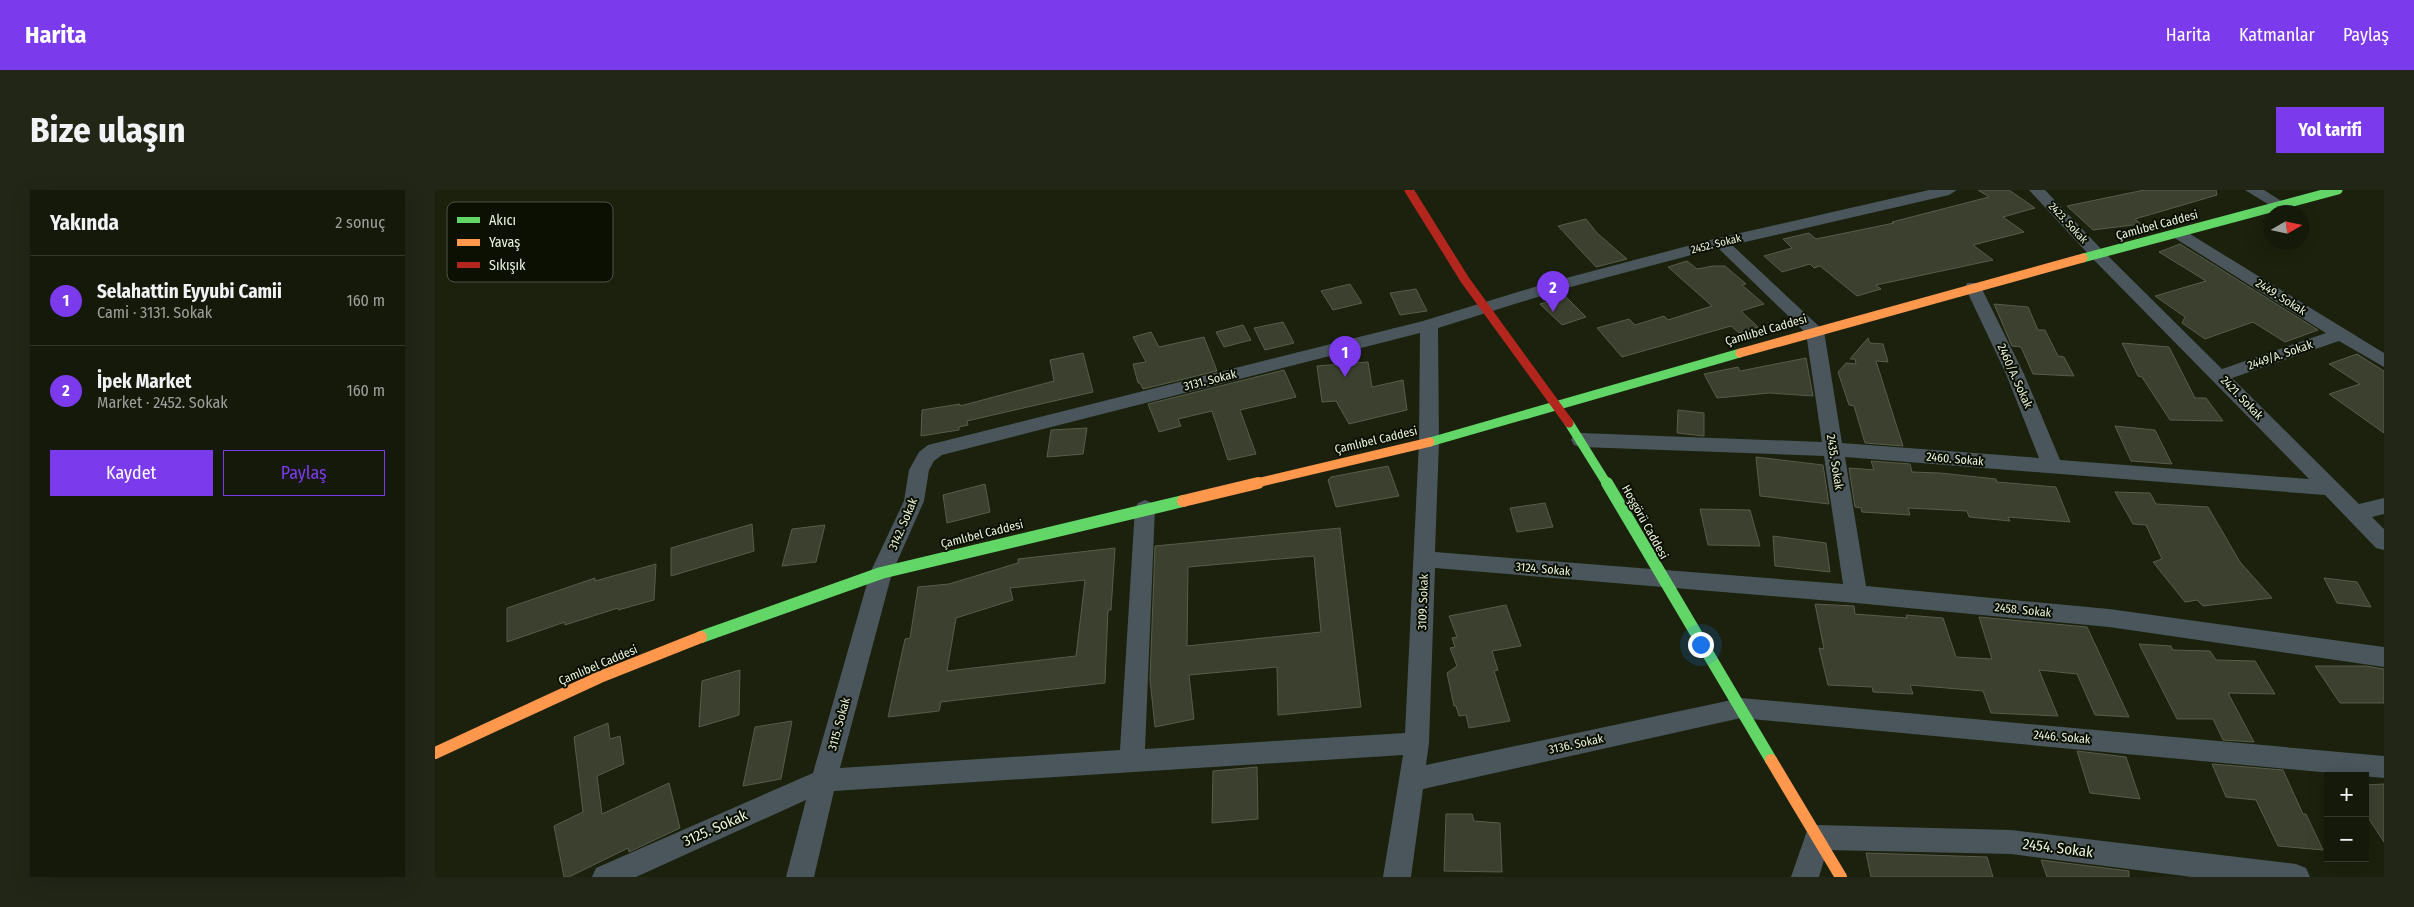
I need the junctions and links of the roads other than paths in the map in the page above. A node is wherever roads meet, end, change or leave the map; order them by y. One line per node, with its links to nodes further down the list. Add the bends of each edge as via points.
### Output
1 (1409, 190): 13 (street, Hoşgörü Caddesi)
2 (1949, 190): 10 (street, 2452. Sokak)
3 (2037, 190): 11 (street, 2423. Sokak)
4 (2253, 190): 6 (street)
5 (2338, 190): 7 (street, Çamlıbel Caddesi)
6 (2279, 205)
7 (2285, 205)
8 (2264, 211): 9 (street, Çamlıbel Caddesi)
9 (2179, 234): 11 (street, Çamlıbel Caddesi); 16 (street, 2449. Sokak)
10 (1720, 242): 13 (street, 2452. Sokak); 15 (street)
11 (2098, 255): 12 (street, Çamlıbel Caddesi); 18 (street, 2421. Sokak)
12 (1973, 287): 15 (street, Çamlıbel Caddesi); 24 (street, 2460/A. Sokak, via 2015,374)
13 (1485, 306): 14 (street, 3131. Sokak); 19 (street, Hoşgörü Caddesi)
14 (1429, 325): 21 (street, 3109. Sokak); 23 (street, 3131. Sokak)
15 (1815, 331): 19 (street, Çamlıbel Caddesi); 22 (street, 2435. Sokak)
16 (2341, 334): 17 (street, 2449. Sokak); 18 (street, 2449/A. Sokak)
17 (2384, 361)
18 (2220, 376): 25 (street, 2421. Sokak)
19 (1556, 405): 20 (street, Hoşgörü Caddesi); 21 (street, Çamlıbel Caddesi)
20 (1581, 440): 22 (street, 2460. Sokak); 32 (street, Hoşgörü Caddesi)
21 (1429, 442): 27 (street, Çamlıbel Caddesi); 30 (street, 3109. Sokak)
22 (1833, 449): 24 (street, 2460. Sokak); 33 (street, 2435. Sokak)
23 (935, 450): 31 (street, 3142. Sokak, via 926,457 919,470 914,500)
24 (2053, 467): 25 (street, 2460. Sokak)
25 (2329, 488): 28 (street, 2421. Sokak)
26 (2384, 506): 28 (street)
27 (1145, 508): 31 (street, Çamlıbel Caddesi); 38 (street)
28 (2355, 513): 29 (street, 2421. Sokak)
29 (2384, 542)
30 (1424, 559): 32 (street, 3124. Sokak); 36 (street, 3109. Sokak)
31 (881, 572): 37 (street, Çamlıbel Caddesi, via 726,627 600,678); 40 (street, 3115. Sokak)
32 (1661, 578): 33 (street, 2458. Sokak); 35 (street, Hoşgörü Caddesi)
33 (1856, 594): 34 (street, 2458. Sokak, via 2109,618)
34 (2384, 657)
35 (1741, 708): 39 (street, 2446. Sokak); 41 (street, 3136. Sokak); 42 (street, Hoşgörü Caddesi)
36 (1417, 743): 38 (street); 41 (street, 3109. Sokak)
37 (435, 753)
38 (1132, 759): 40 (street)
39 (2384, 767)
40 (824, 780): 43 (street, 3125. Sokak); 44 (street, 3115. Sokak)
41 (1412, 780): 45 (street, 3109. Sokak)
42 (1817, 837): 46 (street); 47 (street, Hoşgörü Caddesi); 48 (street, 2454. Sokak, via 2011,842)
43 (606, 877)
44 (800, 877)
45 (1397, 877)
46 (1805, 877)
47 (1841, 877)
48 (2297, 877)

